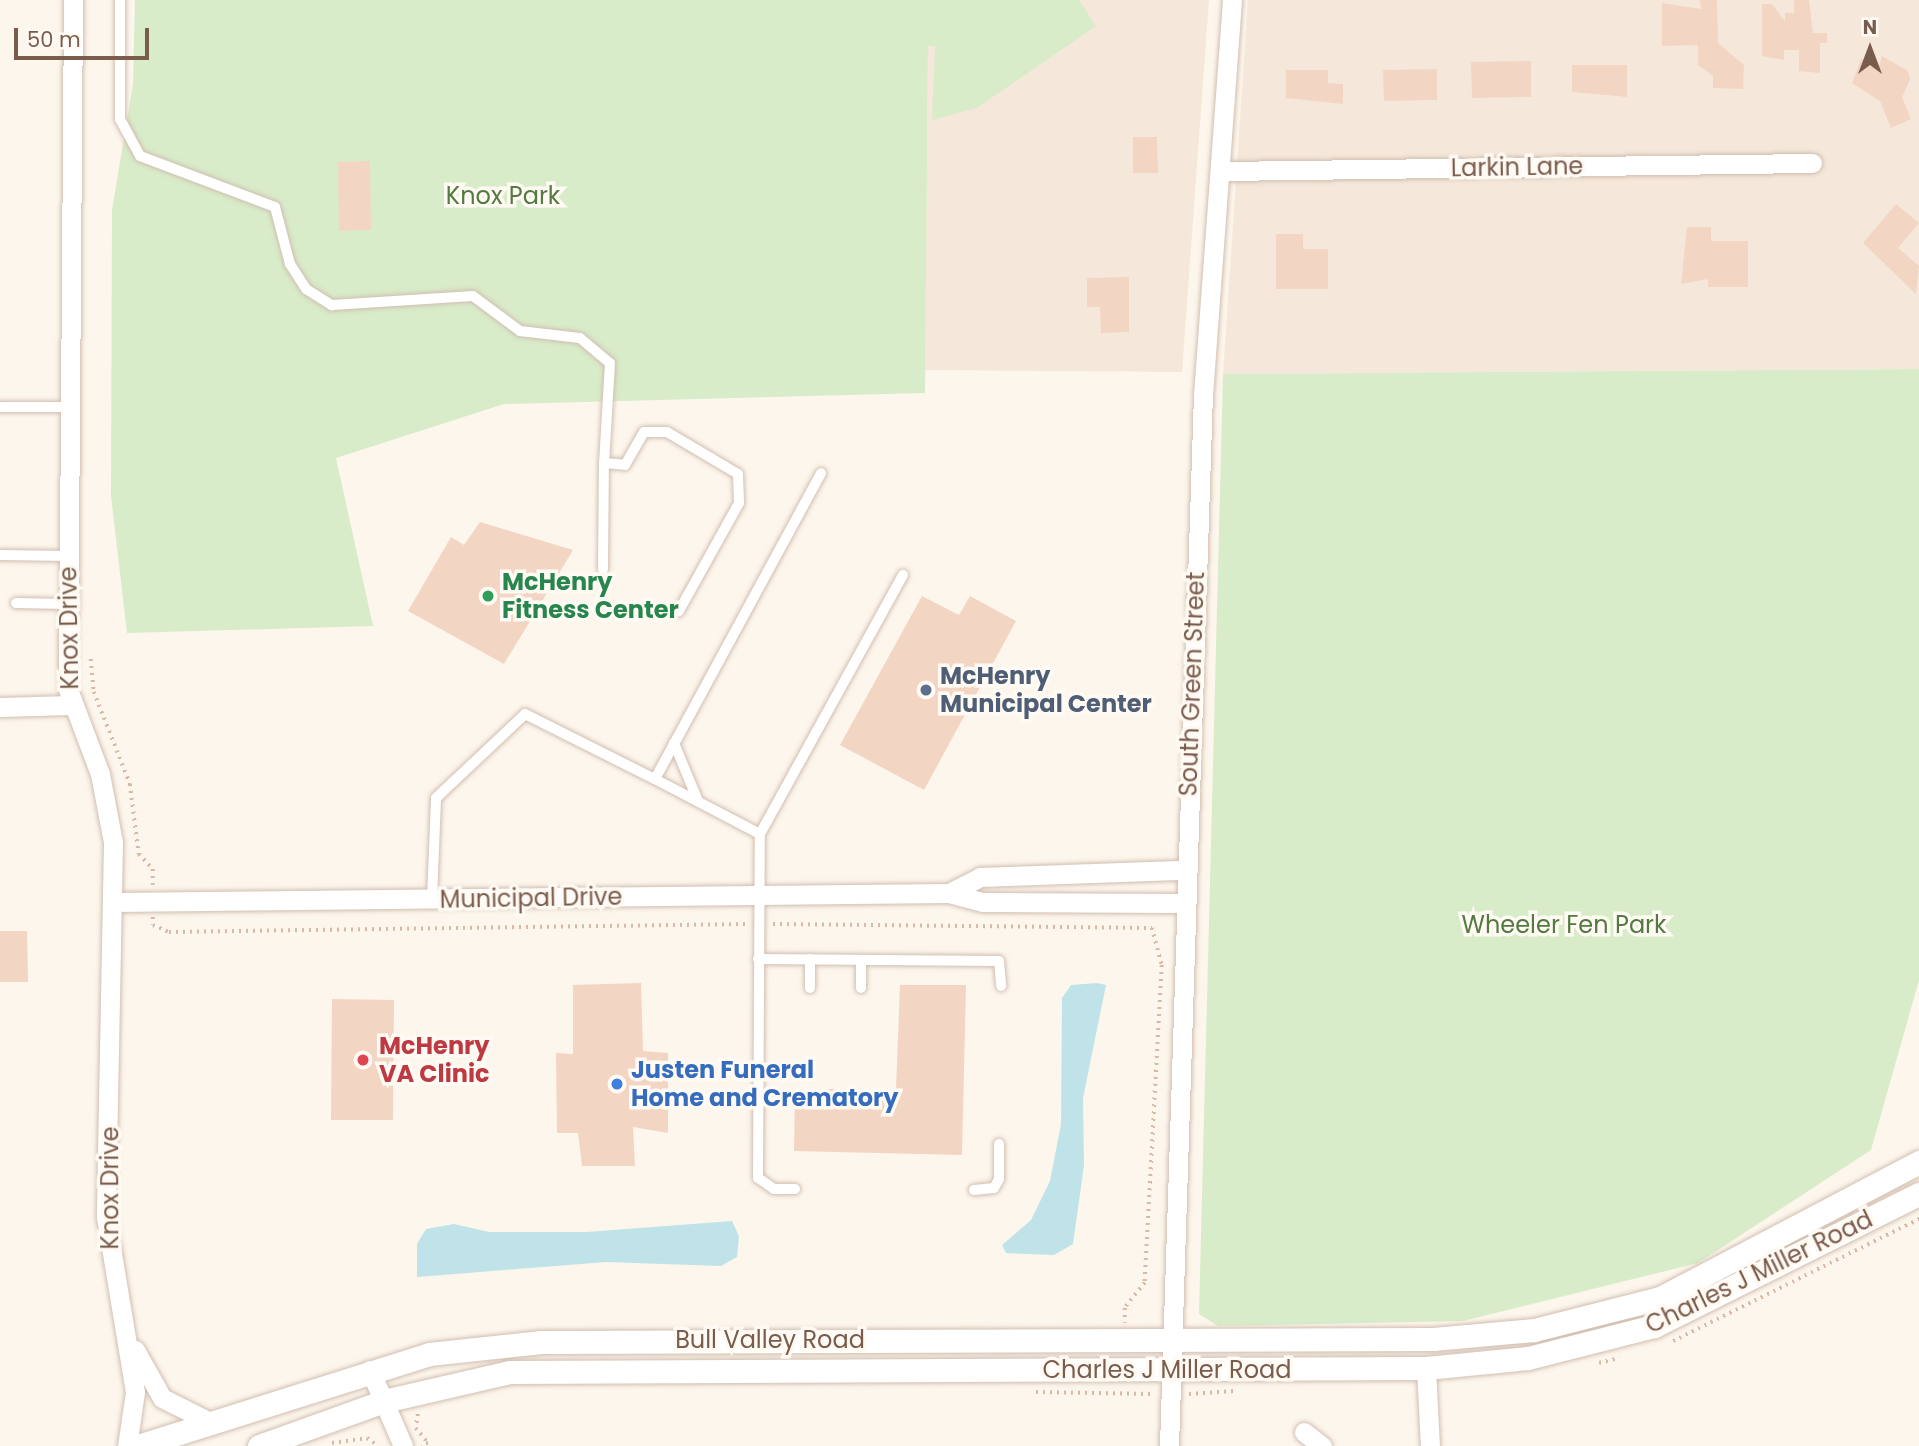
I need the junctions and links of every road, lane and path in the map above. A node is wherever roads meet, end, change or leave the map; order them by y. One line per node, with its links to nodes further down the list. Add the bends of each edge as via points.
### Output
1 (72, 0): 7 (street, Knox Drive)
2 (120, 0): 8 (lane, via 120,119 140,156 275,206 289,264 306,289 332,305 473,296 520,331 580,338 610,363)
3 (1232, 0): 5 (street, South Green Street)
4 (1812, 163): 5 (street, Larkin Lane)
5 (1222, 171): 23 (street, South Green Street, via 1203,395)
6 (0, 407): 7 (lane)
7 (70, 407): 11 (street, Knox Drive)
8 (604, 463): 12 (lane); 16 (lane, via 625,465 644,432 667,432 738,474 739,503)
9 (821, 473): 19 (lane)
10 (0, 555): 11 (lane)
11 (68, 556): 15 (street, Knox Drive)
12 (603, 569)
13 (903, 575): 22 (lane)
14 (16, 603): 15 (lane)
15 (67, 604): 17 (street, Knox Drive)
16 (679, 611)
17 (71, 705): 18 (street); 27 (street, Knox Drive, via 100,774 113,842)
18 (0, 707)
19 (674, 743): 20 (lane); 21 (lane)
20 (655, 779): 21 (lane); 26 (lane, via 525,714 436,799)
21 (698, 802): 22 (lane)
22 (760, 834): 25 (lane)
23 (1185, 870): 24 (street, Municipal Drive, via 980,877); 28 (street, South Green Street)
24 (949, 893): 25 (street, Municipal Drive); 28 (street, Municipal Drive, via 983,902)
25 (758, 895): 26 (street, Municipal Drive); 30 (lane)
26 (432, 899): 27 (street, Municipal Drive)
27 (114, 902): 41 (street, Knox Drive, via 106,1217)
28 (1184, 903): 43 (street, South Green Street)
29 (1148, 927): 42 (path, via 1162,965 1145,1283 1125,1308)
30 (758, 959): 31 (lane); 38 (lane, via 758,1178 774,1189)
31 (810, 959): 32 (lane); 34 (lane)
32 (861, 960): 33 (lane, via 999,961); 35 (lane)
33 (1001, 986)
34 (810, 988)
35 (861, 988)
36 (999, 1144): 39 (lane, via 999,1179 994,1188)
37 (1919, 1162): 43 (street, Charles J Miller Road, via 1660,1298 1534,1330 1433,1339)
38 (795, 1189)
39 (974, 1190)
40 (1919, 1194): 44 (street, Charles J Miller Road, via 1654,1326 1528,1358)
41 (124, 1332): 50 (street, Knox Drive, via 157,1392); 52 (street, Knox Drive, via 136,1404)
42 (1126, 1338): 43 (street, Bull Valley Road); 46 (street, Bull Valley Road, via 541,1342 429,1354)
43 (1173, 1338): 45 (street, South Green Street)
44 (1426, 1368): 45 (street, Charles J Miller Road); 60 (street)
45 (1172, 1369): 47 (street, Charles J Miller Road); 58 (street, South Green Street)
46 (370, 1370): 49 (street); 50 (street, Bull Valley Road)
47 (1127, 1370): 48 (path); 49 (street, Charles J Miller Road, via 510,1372)
48 (1125, 1395)
49 (383, 1401): 54 (street); 57 (street)
50 (209, 1422): 53 (street, Bull Valley Road)
51 (1304, 1432): 59 (street)
52 (127, 1446)
53 (138, 1446)
54 (259, 1446)
55 (323, 1446): 56 (path, via 349,1438)
56 (379, 1446)
57 (403, 1446)
58 (1168, 1446)
59 (1322, 1446)
60 (1430, 1446)

